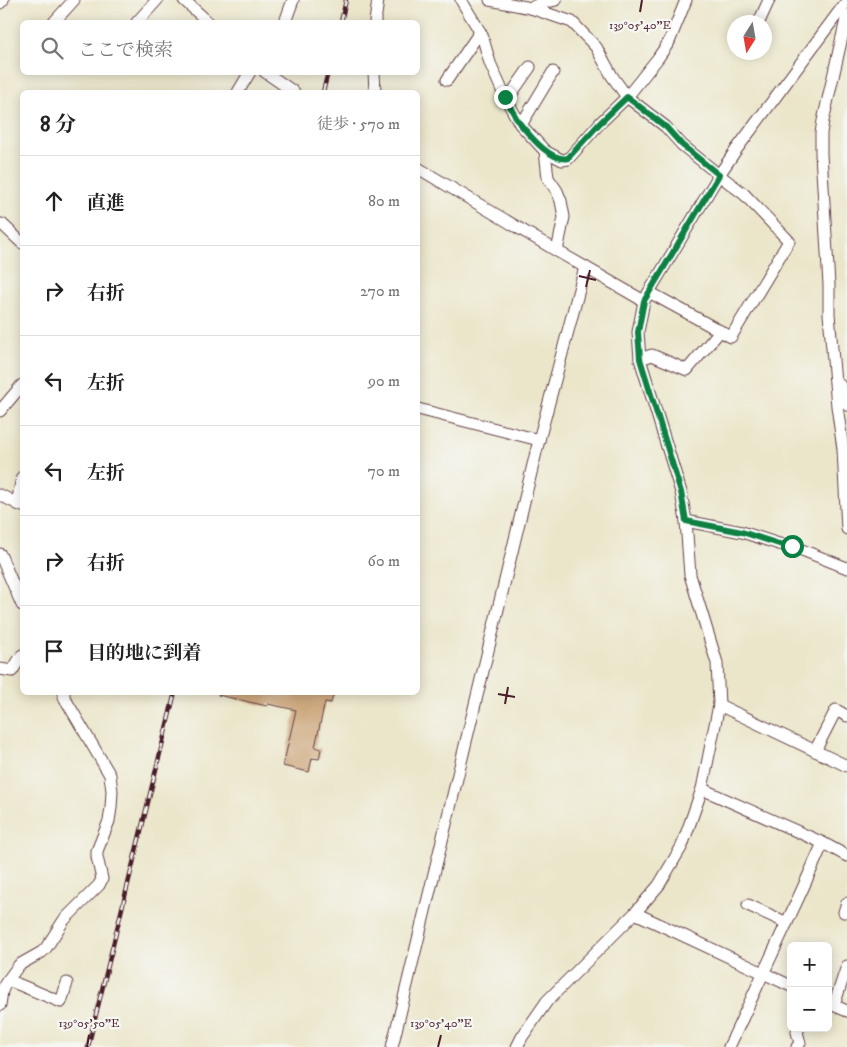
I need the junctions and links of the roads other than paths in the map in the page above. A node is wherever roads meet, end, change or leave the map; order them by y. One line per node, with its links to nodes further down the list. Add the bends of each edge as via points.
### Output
1 (3, 0): 13 (street)
2 (74, 0): 17 (street)
3 (157, 0): 18 (street)
4 (184, 0): 19 (street)
5 (293, 0): 20 (street)
6 (378, 0): 21 (street)
7 (461, 0): 22 (street)
8 (490, 0): 14 (street)
9 (556, 0): 14 (street)
10 (686, 0): 32 (street, via 669,42)
11 (769, 0): 15 (street)
12 (847, 2): 37 (street)
13 (0, 3)
14 (531, 8): 32 (street, via 572,22 596,47)
15 (762, 15)
16 (847, 15): 45 (street, via 823,121 820,154)
17 (56, 20)
18 (139, 20)
19 (206, 20)
20 (286, 20)
21 (375, 20)
22 (480, 32): 28 (street); 33 (street)
23 (530, 67): 33 (street)
24 (553, 72): 34 (street)
25 (248, 75): 29 (street)
26 (269, 75): 30 (street)
27 (374, 75): 31 (street)
28 (447, 80)
29 (239, 90)
30 (291, 90)
31 (375, 90)
32 (627, 97): 35 (street, via 568,158 562,160); 37 (street)
33 (507, 100): 34 (street)
34 (521, 125): 35 (street)
35 (545, 151): 40 (street, via 548,178 557,191 564,217)
36 (420, 169): 40 (street)
37 (719, 175): 42 (street); 43 (street, via 744,194 789,241 731,336)
38 (2, 224): 39 (street)
39 (20, 241)
40 (557, 252): 41 (street)
41 (585, 267): 42 (street); 50 (street)
42 (646, 296): 43 (street); 44 (street, via 638,332)
43 (720, 331): 44 (street, via 687,370 652,355)
44 (640, 359): 53 (street, via 681,492)
45 (835, 372): 47 (street); 54 (street)
46 (20, 387): 49 (street)
47 (847, 406)
48 (420, 410): 50 (street)
49 (0, 411)
50 (539, 440): 81 (street)
51 (0, 495): 52 (street)
52 (20, 505)
53 (686, 521): 56 (street, via 792,546); 61 (street, via 690,575 717,663)
54 (847, 529)
55 (0, 554): 57 (street)
56 (847, 568)
57 (20, 600)
58 (20, 658): 59 (street, via 12,671)
59 (0, 669)
60 (64, 695): 73 (street, via 110,775 109,821 96,857 102,879 64,920 46,948 19,965)
61 (719, 705): 63 (street); 65 (street)
62 (847, 716): 63 (street, via 836,710)
63 (815, 751): 64 (street)
64 (847, 766)
65 (702, 789): 66 (street); 69 (street, via 682,846 659,885)
66 (823, 843): 67 (street); 70 (street)
67 (847, 856)
68 (748, 905): 70 (street)
69 (635, 913): 72 (street); 82 (street, via 547,1001)
70 (787, 923): 72 (street)
71 (847, 966): 76 (street)
72 (763, 973): 75 (street); 83 (street)
73 (8, 980): 74 (street, via 61,1002); 78 (street)
74 (67, 983)
75 (787, 984)
76 (832, 1002)
77 (832, 1004): 79 (street)
78 (0, 1005)
79 (847, 1011)
80 (797, 1032): 84 (street, via 800,1042)
81 (392, 1047)
82 (517, 1047)
83 (729, 1047)
84 (797, 1047)

